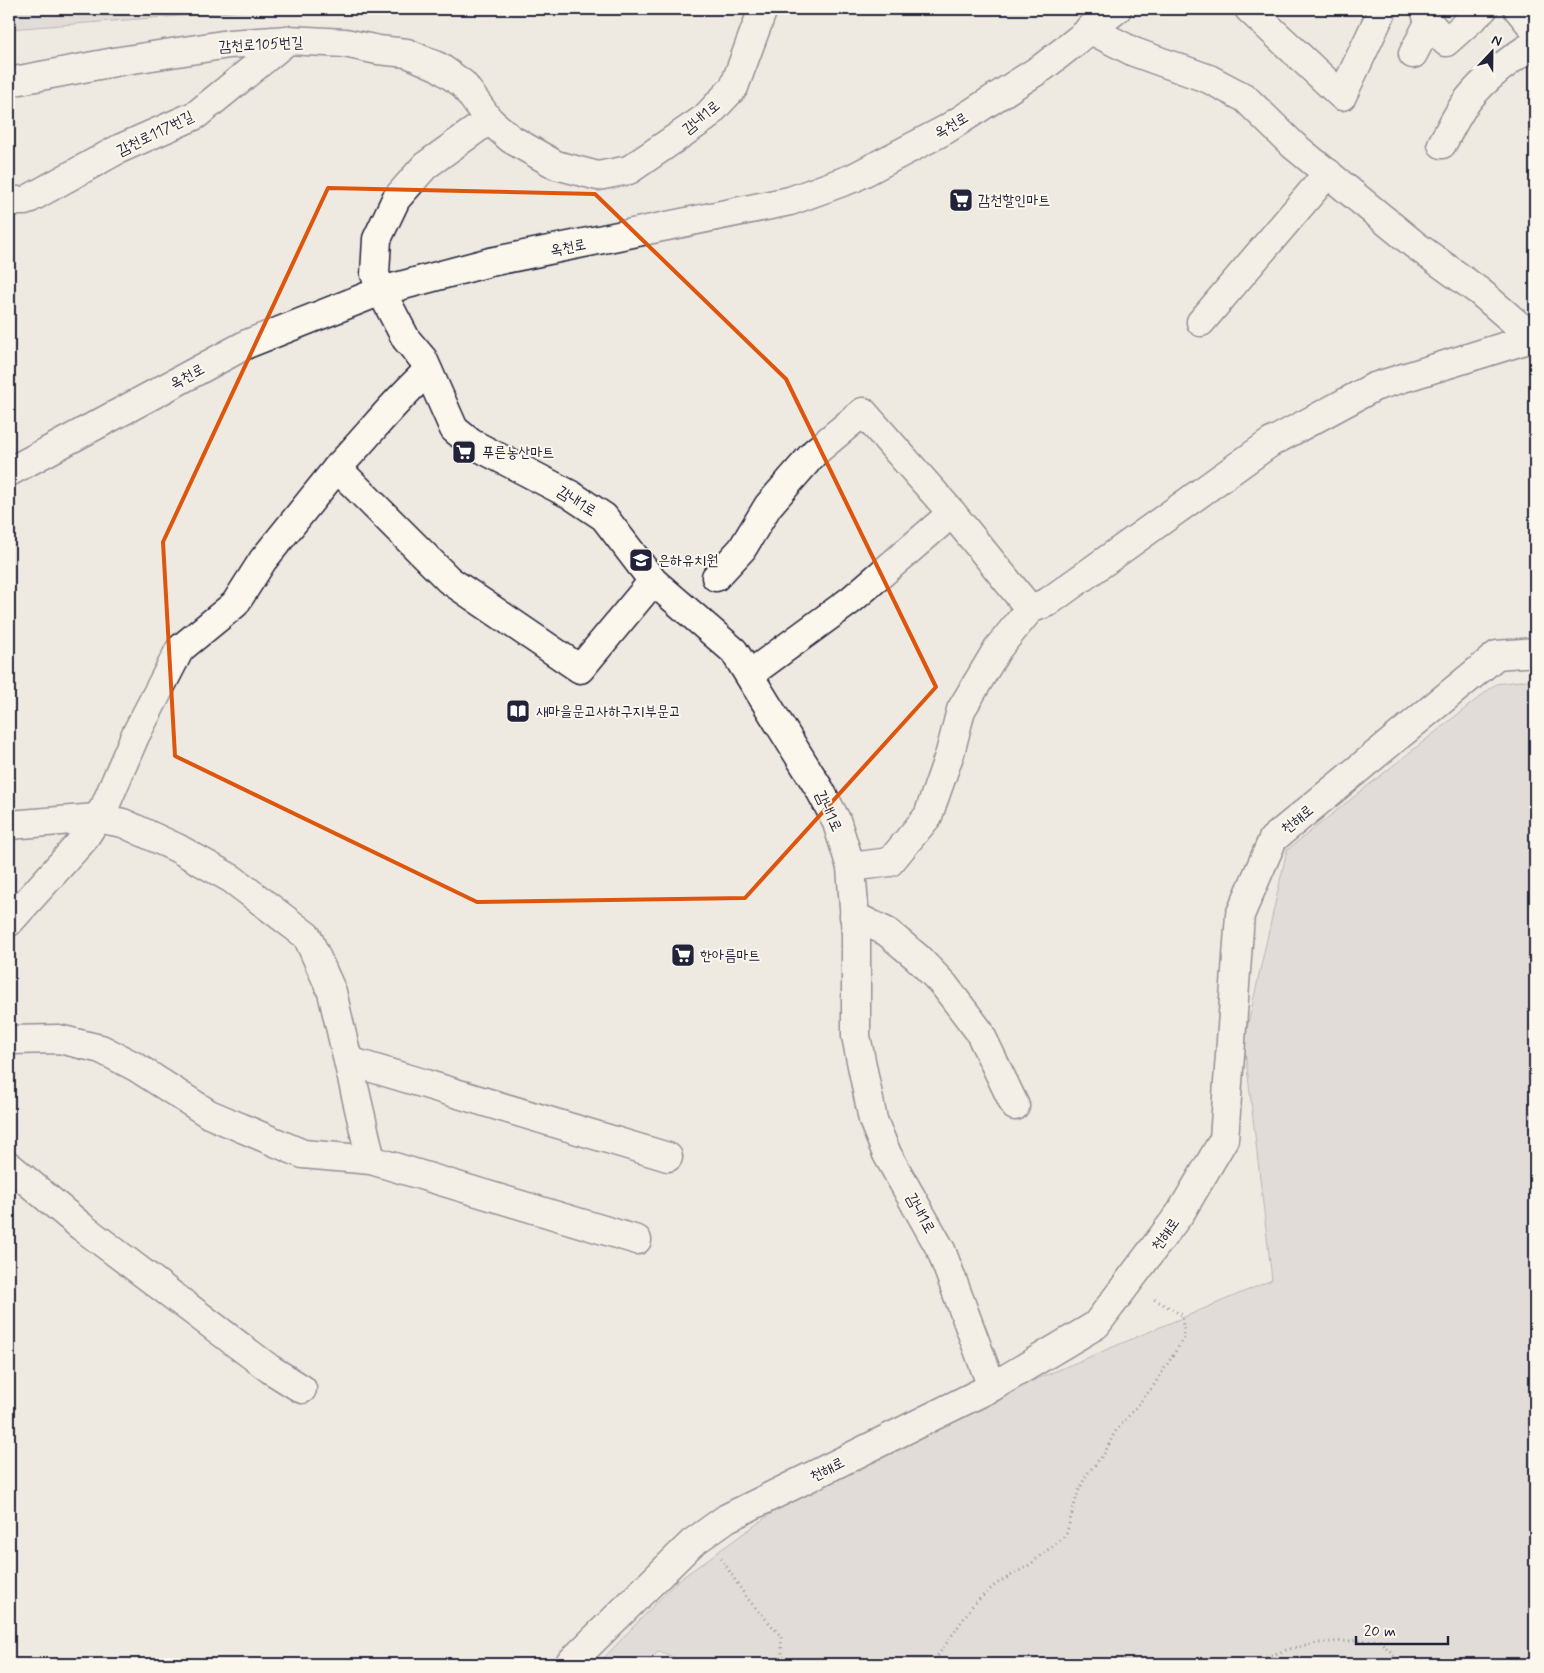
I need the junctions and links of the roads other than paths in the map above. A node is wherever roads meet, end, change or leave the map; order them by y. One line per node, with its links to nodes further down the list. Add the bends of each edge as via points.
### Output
1 (763, 9): 14 (street, 감내1로, via 734,87 704,118 629,170 598,176 556,165 511,139)
2 (1116, 9): 8 (street, 옥천로)
3 (1249, 9): 4 (street, via 1342,96)
4 (1383, 9)
5 (1483, 9): 7 (street, via 1446,42)
6 (1518, 9): 9 (street)
7 (1427, 16): 12 (street)
8 (1089, 28): 16 (street, via 1134,52 1209,79 1245,98); 18 (street, 옥천로, via 1043,67 945,130 853,178 790,201 490,262)
9 (1535, 30)
10 (288, 40): 13 (street, 감천로105번길, via 211,46); 14 (street, 감천로105번길, via 345,43 406,53 439,67 463,84); 17 (street, 감천로117번길, via 196,115 120,149 25,201)
11 (1535, 44): 15 (street, via 1488,80 1467,101)
12 (1413, 54)
13 (9, 82)
14 (489, 120): 18 (street, 감내1로, via 425,166 396,199 377,239 375,274)
15 (1442, 144)
16 (1328, 174): 19 (street); 20 (street)
17 (9, 201)
18 (381, 291): 21 (street, 감내1로, via 406,339 423,359); 23 (street, 옥천로, via 247,344)
19 (1200, 322)
20 (1534, 337): 27 (street, via 1374,387 1279,438 1056,597)
21 (428, 371): 22 (street); 26 (street, 감내1로, via 454,429 471,443 571,495 604,517)
22 (336, 468): 26 (street, via 449,580 580,669); 30 (street, via 263,560 235,604 180,649)
23 (9, 472)
24 (952, 513): 25 (street, via 863,412 816,452 768,506 742,549); 27 (street); 29 (street, via 851,600)
25 (716, 577)
26 (653, 581): 29 (street, 감내1로, via 734,651)
27 (1030, 609): 32 (street, via 998,648 961,710 928,816 890,862)
28 (1535, 652): 42 (street, 천해로, via 1497,655 1273,839 1240,915 1224,1139 1180,1212 1096,1325)
29 (750, 674): 32 (street, 감내1로, via 836,820)
30 (97, 818): 31 (street); 34 (street, via 83,840); 36 (street, via 123,823 177,848 232,879 307,936 332,992)
31 (9, 825)
32 (851, 867): 33 (street, 감내1로)
33 (854, 916): 37 (street, via 887,932 944,984 979,1031); 42 (street, 감내1로, via 856,1036 873,1120 941,1250)
34 (9, 922)
35 (9, 1040): 39 (street, via 59,1039 101,1049 136,1067 209,1114 303,1154)
36 (349, 1061): 38 (street); 39 (street)
37 (1015, 1106)
38 (668, 1157)
39 (371, 1160): 41 (street)
40 (9, 1166): 43 (street, via 82,1227 270,1369)
41 (637, 1240)
42 (992, 1387): 44 (street, 천해로, via 727,1518 692,1543)
43 (302, 1389)
44 (569, 1664)

